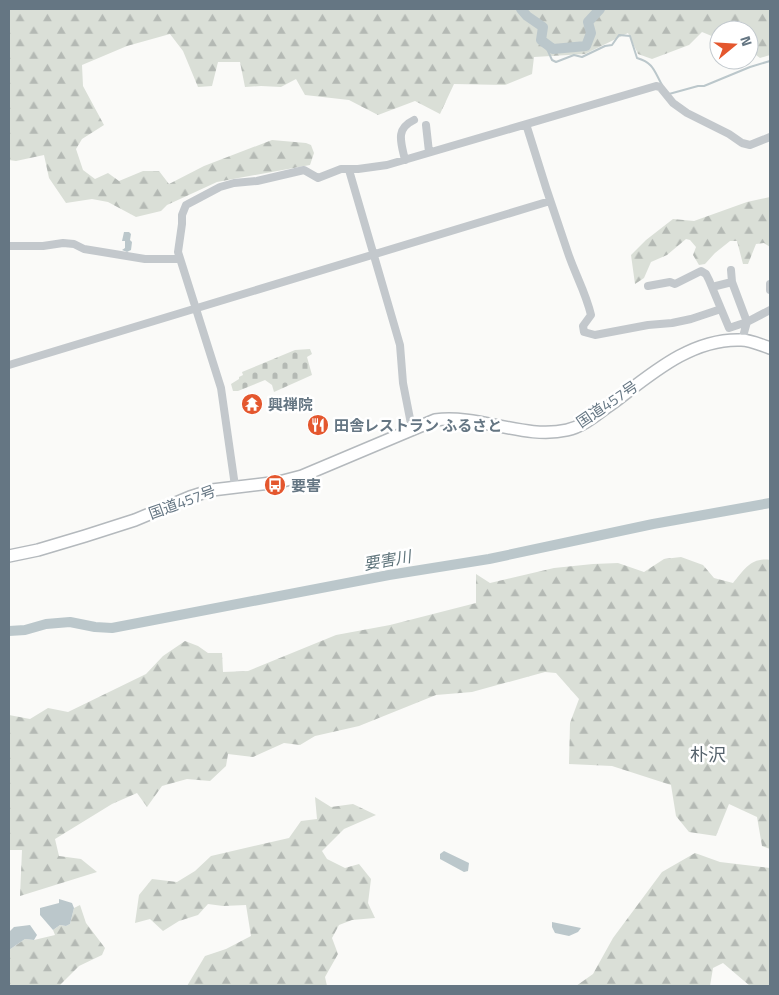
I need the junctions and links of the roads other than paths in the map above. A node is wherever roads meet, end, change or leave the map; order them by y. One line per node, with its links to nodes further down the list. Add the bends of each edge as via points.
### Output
1 (414, 120): 6 (street, via 404,125 401,132)
2 (526, 124): 4 (street, via 656,86 687,113 742,143 750,145); 5 (street); 8 (street)
3 (426, 125): 5 (street)
4 (770, 137)
5 (429, 152): 6 (street)
6 (405, 160): 7 (street)
7 (349, 170): 10 (street); 11 (street, via 341,169 318,178 304,170 234,183 191,202 182,215)
8 (550, 201): 10 (street); 19 (street, via 578,281 585,291 591,314 583,328 587,333 595,335 672,323)
9 (9, 246): 11 (street, via 63,243 145,259)
10 (374, 254): 18 (street); 25 (street, via 400,345)
11 (179, 259): 18 (street)
12 (732, 270): 13 (street)
13 (732, 282): 16 (street); 21 (street)
14 (770, 284): 17 (street)
15 (648, 286): 16 (street, via 675,284 701,271)
16 (712, 286): 19 (street)
17 (770, 290)
18 (196, 308): 24 (street); 26 (street, via 220,388)
19 (721, 310): 21 (street, via 729,328)
20 (770, 310): 21 (street)
21 (747, 322): 22 (street)
22 (742, 340): 23 (highway, 国道457号); 25 (highway, 国道457号, via 710,344 674,359 585,423 568,430 534,432 450,418)
23 (770, 348)
24 (9, 364)
25 (412, 429): 26 (highway, 国道457号, via 302,476)
26 (236, 486): 27 (highway, 国道457号, via 196,495 85,536)
27 (9, 556)

